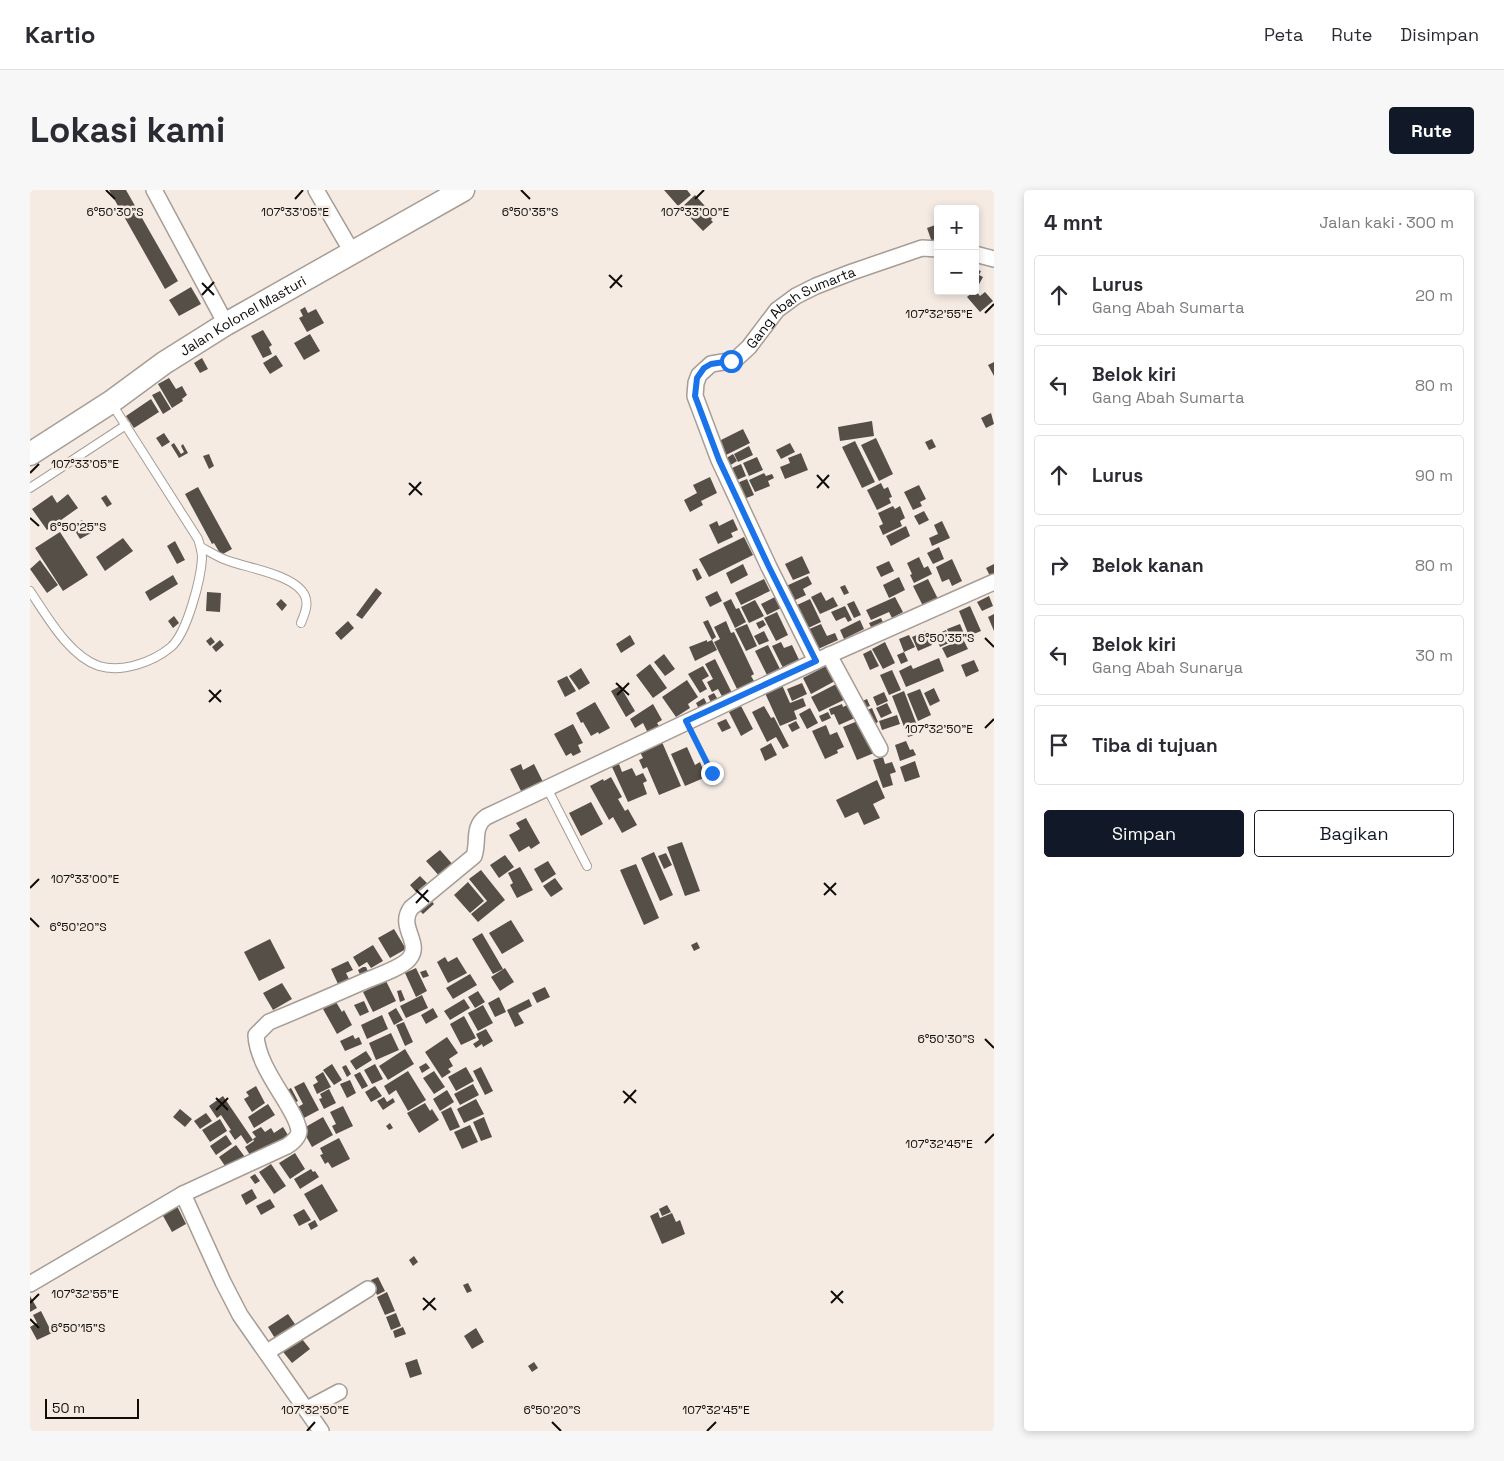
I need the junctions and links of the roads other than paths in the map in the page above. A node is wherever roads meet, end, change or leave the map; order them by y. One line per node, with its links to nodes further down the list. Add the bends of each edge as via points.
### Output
1 (154, 190): 8 (street)
2 (316, 190): 5 (street)
3 (462, 190): 5 (main road, Jalan Kolonel Masturi)
4 (934, 249): 17 (street, Gang Abah Sumarta, via 914,250 796,296 777,310 749,348 735,360 711,364 699,375 696,383 695,396 719,460)
5 (352, 252): 8 (main road, Jalan Kolonel Masturi)
6 (979, 255): 7 (street)
7 (994, 259)
8 (226, 324): 9 (main road, Jalan Kolonel Masturi, via 164,363)
9 (111, 402): 10 (lane); 11 (main road, Jalan Kolonel Masturi)
10 (126, 425): 12 (lane); 13 (lane)
11 (30, 454)
12 (30, 488)
13 (201, 547): 15 (lane, via 197,586 181,633 172,647 136,665 99,666 83,658 57,632); 16 (lane, via 228,561 280,576 300,588 306,605)
14 (994, 582): 17 (street)
15 (30, 591)
16 (301, 623)
17 (823, 658): 18 (street, Gang Abah Sumarta); 19 (street)
18 (880, 749)
19 (547, 788): 20 (lane); 21 (street, via 480,822 476,829 474,856 406,915 413,945 410,958 384,973 268,1022 261,1028 256,1035 256,1043 294,1117 299,1131 297,1136 287,1146)
20 (587, 866)
21 (183, 1194): 22 (street); 24 (street, via 240,1315)
22 (30, 1284)
23 (368, 1288): 24 (street)
24 (267, 1352): 26 (street)
25 (340, 1392): 26 (street)
26 (307, 1409): 27 (street)
27 (321, 1431)

